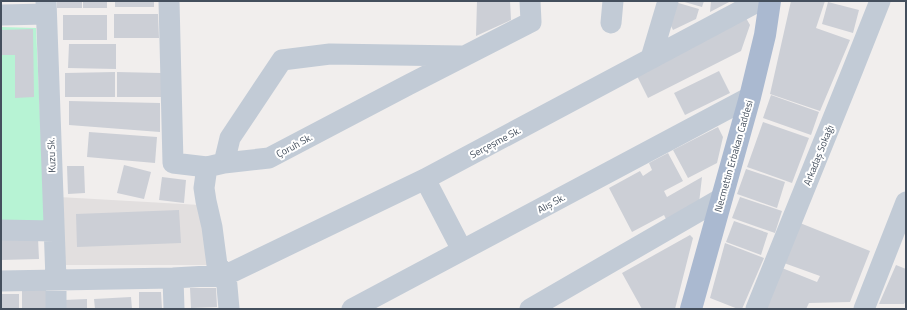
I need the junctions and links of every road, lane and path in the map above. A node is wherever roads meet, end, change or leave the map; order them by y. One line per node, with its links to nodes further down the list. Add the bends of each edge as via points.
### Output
1 (169, 1): 14 (street, Çoruh Sk., via 173,163)
2 (530, 1): 11 (street, Çoruh Sk., via 531,22)
3 (613, 1): 10 (street)
4 (668, 1): 12 (street)
5 (759, 1): 12 (street, Serçeşme Sk.)
6 (770, 1): 13 (main road, Necmettin Erbakan Caddesi, via 765,36)
7 (880, 1): 31 (street, Arkadaş Sokağı)
8 (46, 7): 9 (street); 19 (street, Kuzu Sk.)
9 (1, 15)
10 (611, 23)
11 (463, 56): 14 (street, Çoruh Sk., via 269,158); 14 (street, via 330,54 282,60)
12 (651, 58): 15 (street, Serçeşme Sk.)
13 (750, 97): 16 (main road, Necmettin Erbakan Caddesi); 20 (street, Alış Sk.)
14 (215, 165): 21 (street, via 204,188 217,265)
15 (425, 179): 20 (street); 21 (street, Serçeşme Sk.)
16 (722, 198): 29 (street); 30 (main road, Necmettin Erbakan Caddesi)
17 (906, 202): 32 (street)
18 (1, 230): 19 (street)
19 (54, 231): 23 (street, Kuzu Sk.)
20 (462, 250): 28 (street, Alış Sk.)
21 (226, 275): 22 (street); 27 (street)
22 (173, 278): 23 (street); 26 (street)
23 (56, 280): 24 (street); 25 (street, Kuzu Sk.)
24 (1, 281)
25 (56, 309)
26 (174, 309)
27 (229, 309)
28 (352, 309)
29 (530, 309)
30 (691, 309)
31 (756, 309)
32 (864, 309)

